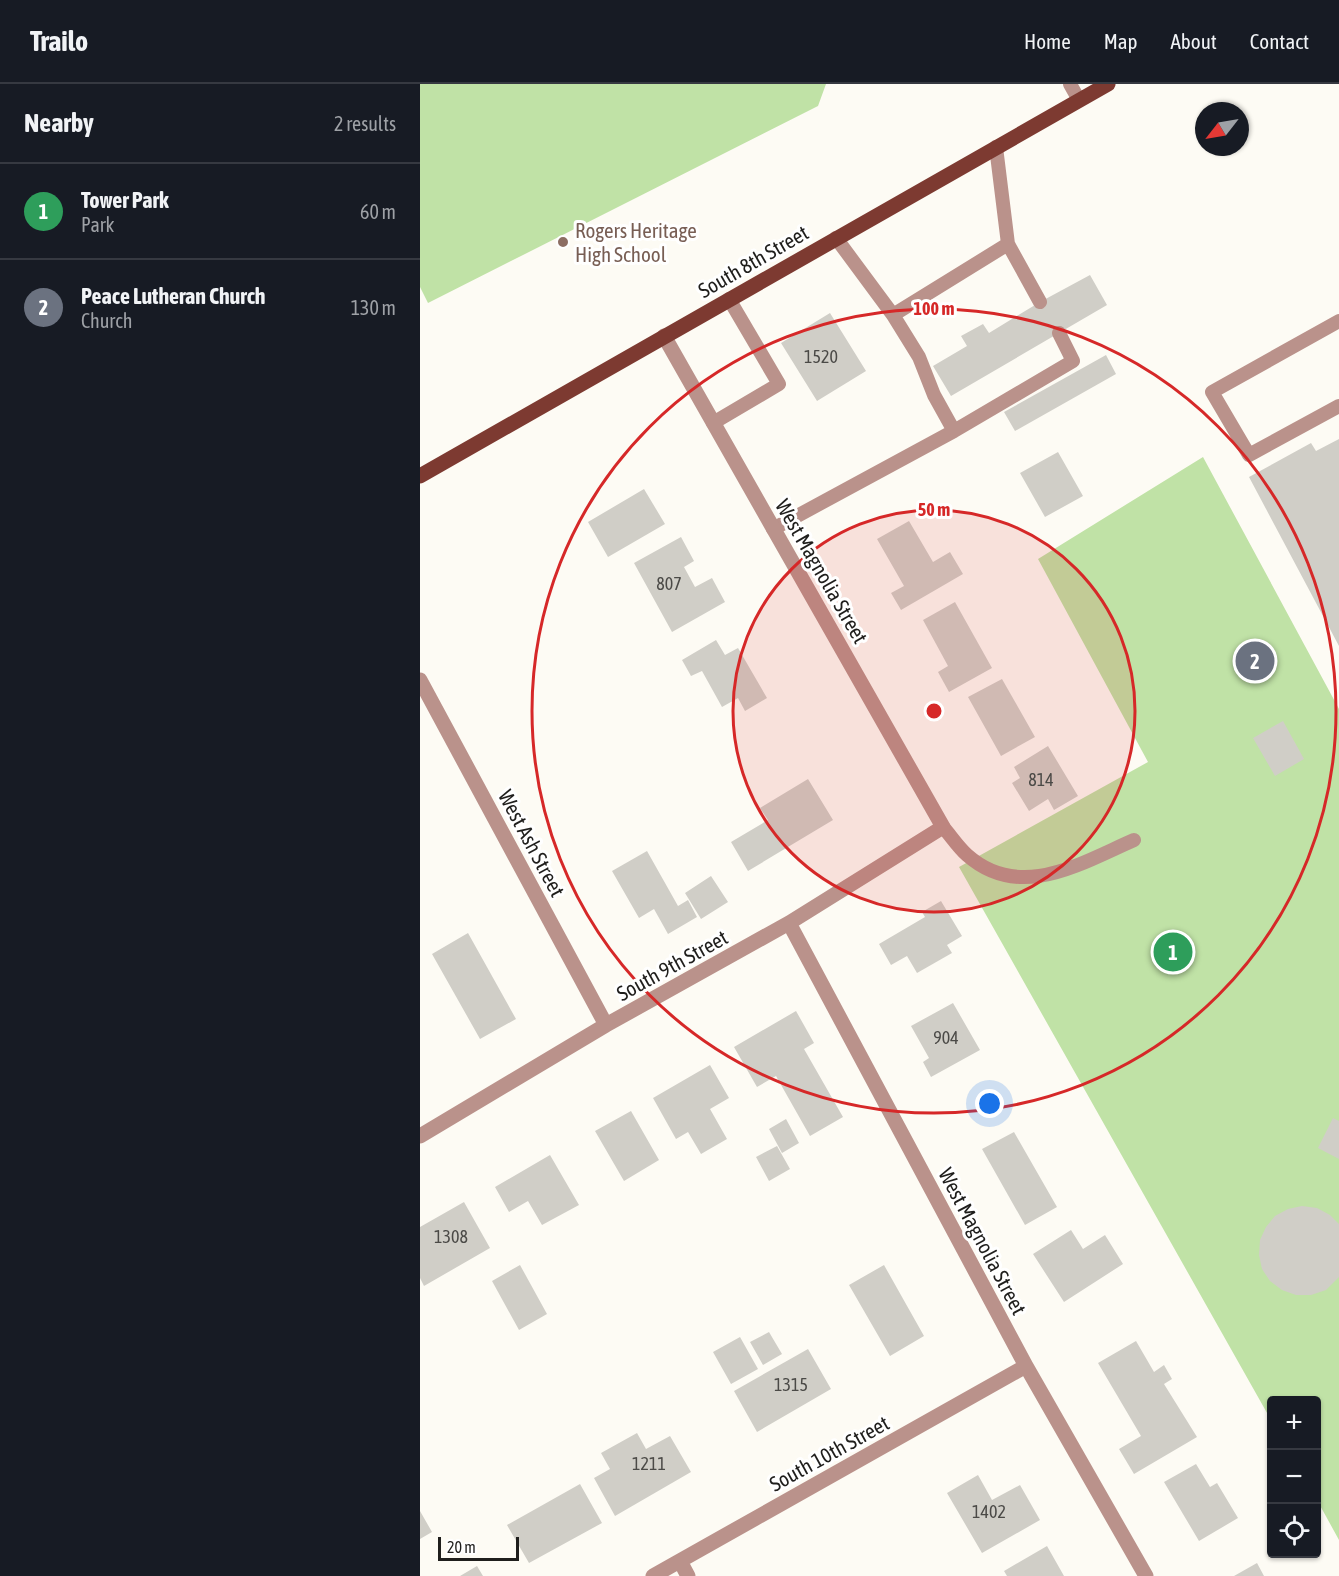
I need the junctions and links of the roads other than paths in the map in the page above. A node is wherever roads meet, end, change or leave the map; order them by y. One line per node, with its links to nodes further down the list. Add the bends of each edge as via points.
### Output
1 (1070, 84): 3 (lane)
2 (1108, 84): 3 (main road, South 8th Street)
3 (1079, 100): 4 (main road, South 8th Street)
4 (996, 147): 5 (main road, South 8th Street); 6 (lane)
5 (836, 238): 7 (main road, South 8th Street); 9 (lane)
6 (1008, 244): 8 (lane); 9 (lane)
7 (729, 299): 12 (main road, South 8th Street); 14 (lane, via 779,384)
8 (1040, 302)
9 (893, 315): 15 (lane, via 919,357)
10 (1339, 321): 13 (lane, via 1212,392 1249,455)
11 (1059, 333): 15 (lane, via 1073,361)
12 (664, 336): 14 (street, West Magnolia Street); 16 (main road, South 8th Street)
13 (1339, 406)
14 (713, 423): 17 (street, West Magnolia Street)
15 (954, 431): 17 (lane)
16 (420, 476)
17 (773, 529): 19 (street, West Magnolia Street)
18 (420, 680): 22 (street, West Ash Street)
19 (943, 827): 20 (lane, via 968,856 989,869 1017,878 1064,871); 21 (street, South 9th Street)
20 (1134, 840)
21 (789, 923): 22 (street, South 9th Street); 24 (street, West Magnolia Street)
22 (606, 1025): 23 (street, South 9th Street)
23 (420, 1136)
24 (1026, 1366): 25 (street, South 10th Street); 28 (street, West Magnolia Street)
25 (680, 1561): 26 (street, South 10th Street); 27 (street)
26 (653, 1576)
27 (688, 1576)
28 (1146, 1576)

